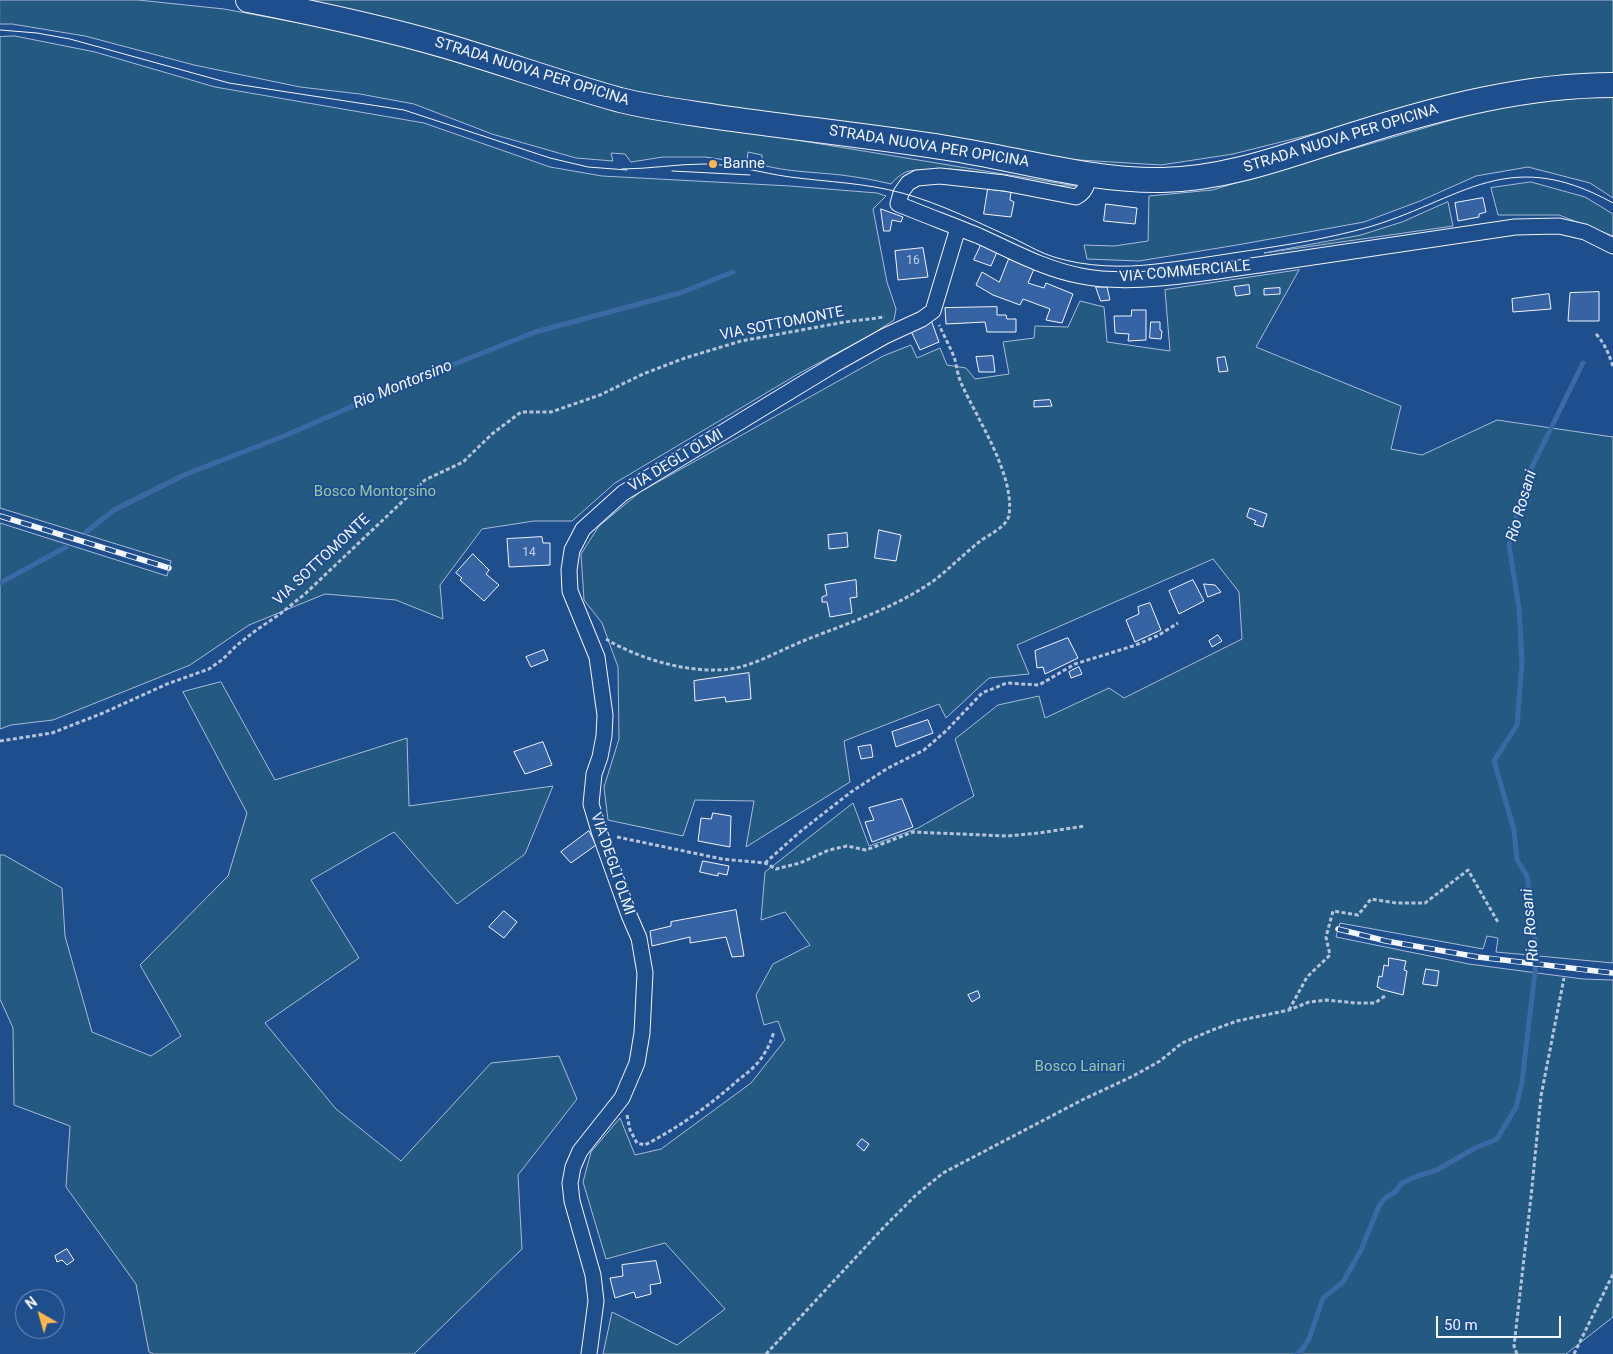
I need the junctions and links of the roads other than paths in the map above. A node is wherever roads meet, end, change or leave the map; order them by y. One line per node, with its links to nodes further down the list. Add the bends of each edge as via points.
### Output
1 (248, 0): 3 (main road, STRADA NUOVA PER OPICINA, via 436,43 622,100 761,123 962,150)
2 (1613, 85): 3 (main road, STRADA NUOVA PER OPICINA, via 1553,89 1467,103 1256,166 1188,179 1129,179)
3 (1090, 174): 4 (street, VIA COMMERCIALE, via 1086,188 1076,197 949,177 917,178 908,183 898,204)
4 (958, 228): 5 (street, VIA COMMERCIALE, via 1054,269 1080,276 1119,279 1226,270 1515,227 1560,226 1585,232); 6 (street, VIA DEGLI OLMI, via 933,311 841,360 624,493 593,518 572,550 570,591 597,657 605,715 591,804 628,915 639,938 645,972 640,1048 634,1072 622,1098 580,1151 570,1183 593,1275 596,1301)
5 (1613, 246)
6 (589, 1354)

